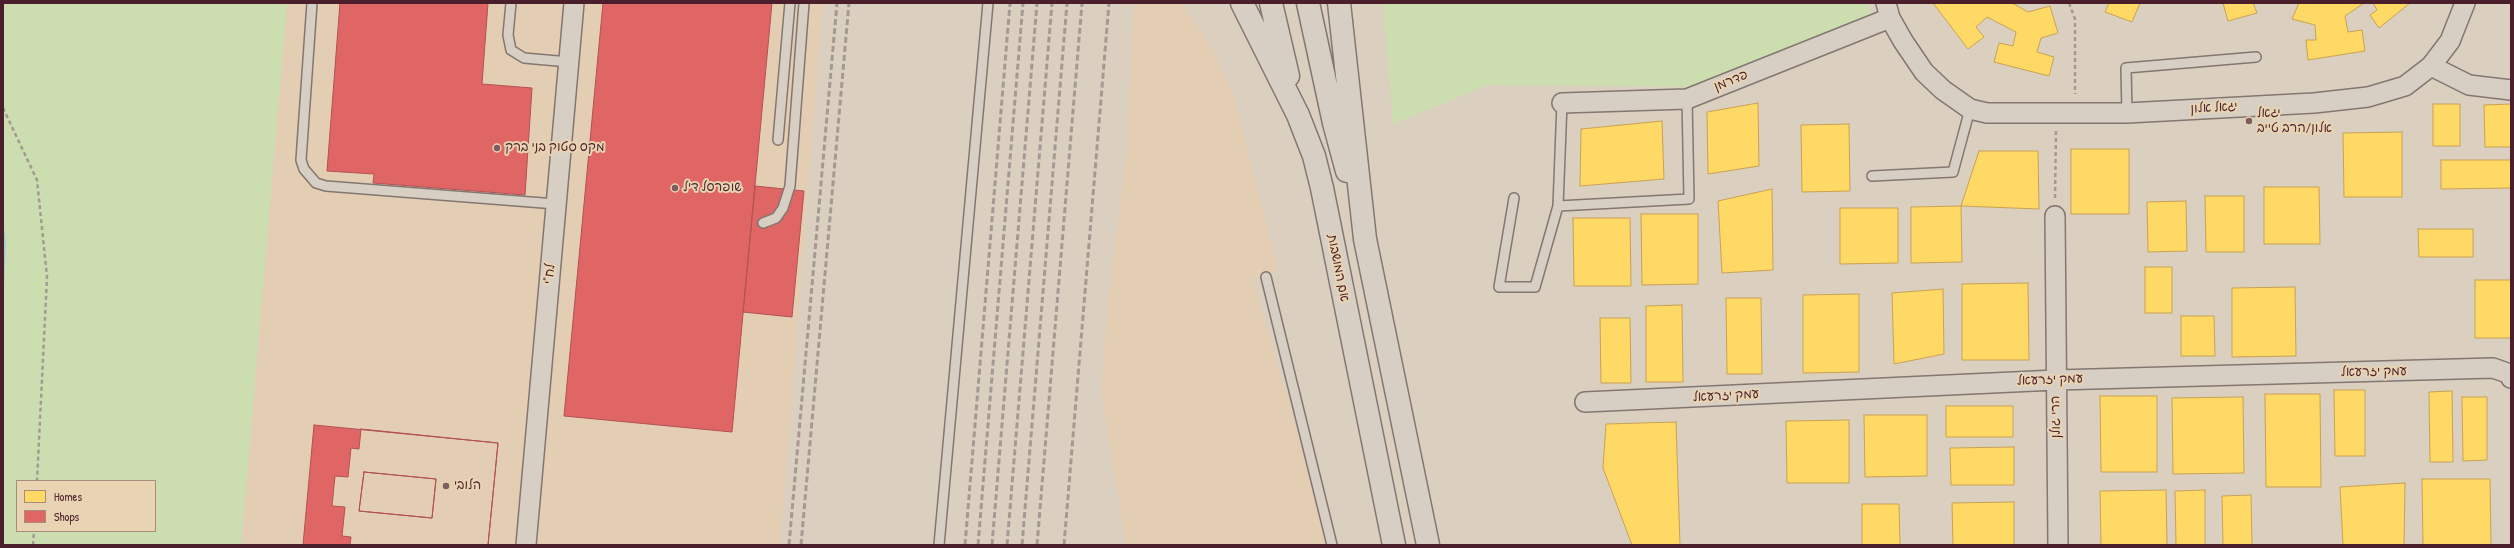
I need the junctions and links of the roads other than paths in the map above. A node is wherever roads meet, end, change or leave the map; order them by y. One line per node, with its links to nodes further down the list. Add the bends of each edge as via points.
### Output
1 (312, 3): 25 (lane, via 301,160 304,170 316,183 326,186)
2 (511, 3): 14 (lane, via 508,35 511,50 524,58)
3 (574, 3): 14 (street, לח"י)
4 (790, 3): 22 (lane)
5 (804, 3): 28 (lane, via 790,186 783,208 776,218)
6 (988, 3): 35 (lane)
7 (1242, 3): 21 (main road, אם המושבות)
8 (1308, 3): 29 (main road, via 1334,123)
9 (1339, 3): 29 (main road)
10 (2465, 3): 15 (street, יגאל אלון, via 2450,40)
11 (1272, 7): 21 (main road)
12 (1888, 10): 17 (street, פדרמן); 19 (street, via 1903,41 1924,72 1943,90)
13 (2256, 56): 20 (lane, via 2126,68)
14 (569, 62): 25 (street, לח"י)
15 (2431, 66): 16 (street, via 2469,85); 20 (street, יגאל אלון, via 2405,86 2368,97 2314,104)
16 (2511, 90)
17 (1687, 99): 18 (street, פדרמן); 26 (lane, via 1689,199)
18 (1562, 103): 26 (lane)
19 (1979, 111): 20 (street, יגאל אלון); 23 (lane, via 1953,172)
20 (2128, 113)
21 (1298, 115): 37 (main road, אם המושבות, via 1314,156 1322,188)
22 (778, 140)
23 (1872, 176)
24 (1514, 198): 26 (lane, via 1499,287 1535,287)
25 (556, 204): 34 (street, לח"י)
26 (1558, 206)
27 (2055, 216): 32 (street, הרי גולן)
28 (763, 223)
29 (1365, 239): 38 (main road)
30 (1266, 277): 36 (lane)
31 (2511, 378): 32 (street, עמק יזרעאל, via 2510,374 2493,368)
32 (2056, 380): 33 (street, עמק יזרעאל); 39 (street, הרי גולן)
33 (1585, 402)
34 (526, 545)
35 (940, 545)
36 (1332, 545)
37 (1394, 545)
38 (1428, 545)
39 (2058, 545)

